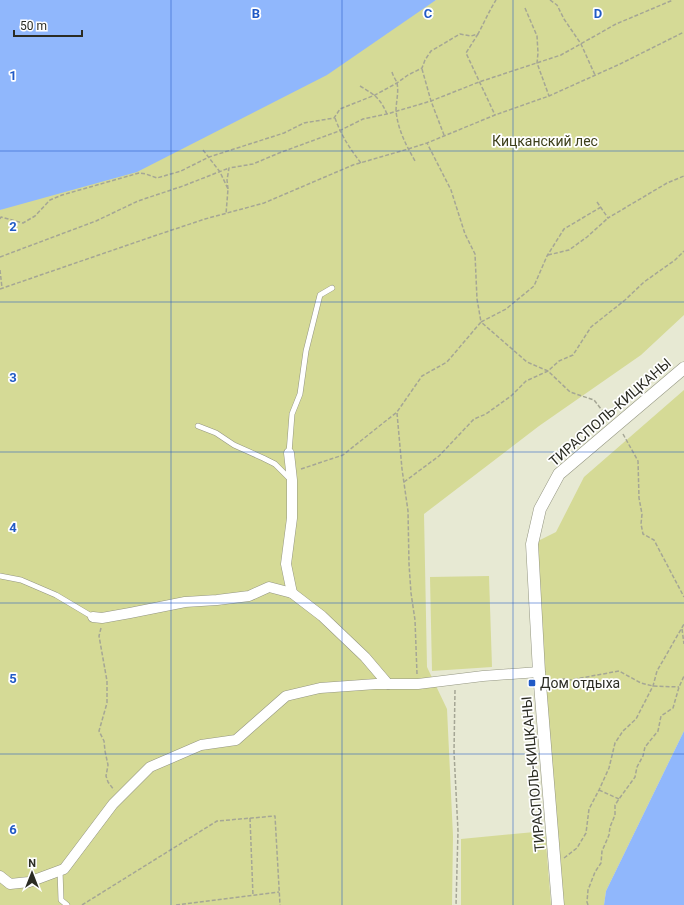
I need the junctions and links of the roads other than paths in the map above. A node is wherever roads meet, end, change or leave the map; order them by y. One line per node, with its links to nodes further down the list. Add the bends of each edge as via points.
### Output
1 (332, 288): 4 (lane, via 320,295 306,351 300,394 292,414)
2 (684, 368): 9 (street, ТИРАСПОЛЬ-КИЦКАНЫ, via 559,474 540,509 532,544)
3 (198, 426): 5 (lane, via 275,464)
4 (289, 453): 5 (street)
5 (292, 480): 7 (street, via 292,518 286,564)
6 (0, 576): 8 (lane, via 21,580 56,595)
7 (292, 594): 8 (street, via 270,587 249,596 185,602); 10 (street, via 322,616 365,657)
8 (98, 618)
9 (539, 678): 10 (street, via 483,676 418,684); 14 (street, ТИРАСПОЛЬ-КИЦКАНЫ)
10 (388, 684): 11 (street, via 320,688 286,696 236,740 201,745 150,767 113,804 64,869)
11 (60, 870): 12 (street, via 29,882 10,884); 13 (lane, via 61,900)
12 (0, 876)
13 (67, 905)
14 (558, 905)

